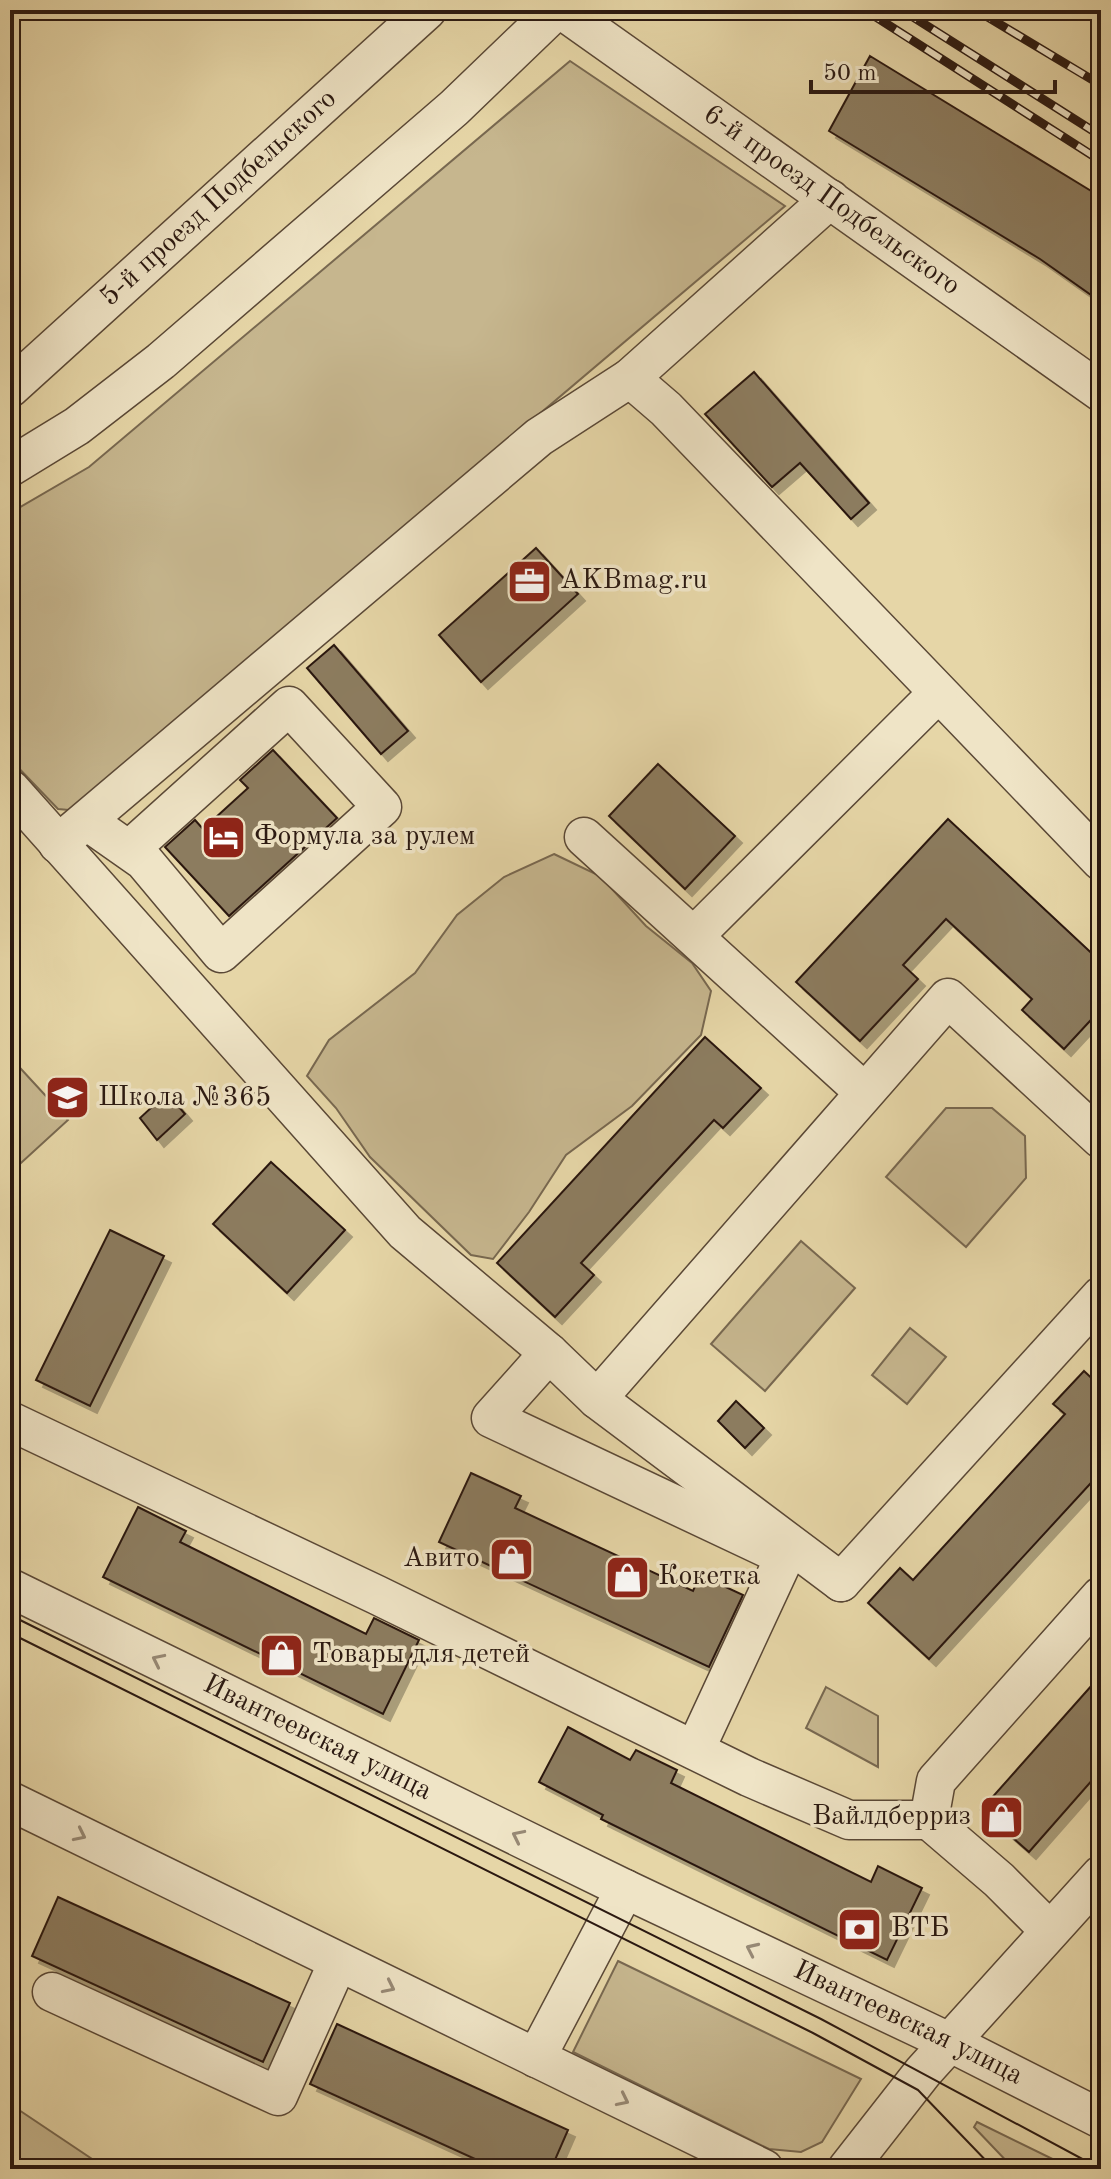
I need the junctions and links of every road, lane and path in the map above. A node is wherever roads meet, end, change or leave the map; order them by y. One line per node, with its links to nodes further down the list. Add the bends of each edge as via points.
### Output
1 (427, 10): 6 (street, 5-й проезд Подбельского)
2 (559, 10): 3 (street); 4 (street, 6-й проезд Подбельского)
3 (537, 25): 8 (street, via 454,108 161,361 77,426)
4 (830, 199): 5 (street); 7 (street, 6-й проезд Подбельского)
5 (630, 378): 9 (street, via 666,409); 11 (street, via 539,437)
6 (10, 388)
7 (1101, 392)
8 (10, 467)
9 (938, 693): 14 (street); 15 (street)
10 (10, 789): 11 (street)
11 (72, 832): 13 (street); 19 (street, via 405,1232)
12 (584, 837): 15 (street)
13 (129, 850): 13 (street, via 221,953 382,807 289,706)
14 (1101, 861)
15 (694, 936): 16 (street)
16 (864, 1092): 17 (street, via 948,998); 20 (street)
17 (1101, 1139)
18 (1096, 1310): 23 (street)
19 (549, 1353): 20 (street); 22 (street, via 491,1418)
20 (597, 1399): 23 (street)
21 (10, 1421): 26 (street)
22 (785, 1556): 23 (street); 26 (street)
23 (841, 1582)
24 (10, 1588): 30 (street, Ивантеевская улица, one-way to 24)
25 (1101, 1596): 28 (street, via 936,1781)
26 (695, 1750): 28 (street, via 849,1820)
27 (10, 1801): 32 (street, one-way to 32)
28 (929, 1820): 31 (street)
29 (1101, 1875): 31 (street)
30 (625, 1889): 34 (street, Ивантеевская улица, one-way to 30); 35 (street)
31 (1049, 1930): 34 (street)
32 (338, 1962): 33 (street, via 278,2096); 35 (street, one-way to 35)
33 (52, 1992)
34 (949, 2042): 36 (street, Ивантеевская улица); 38 (street)
35 (536, 2058): 37 (street, one-way to 37)
36 (1101, 2119)
37 (764, 2169)
38 (847, 2169)

